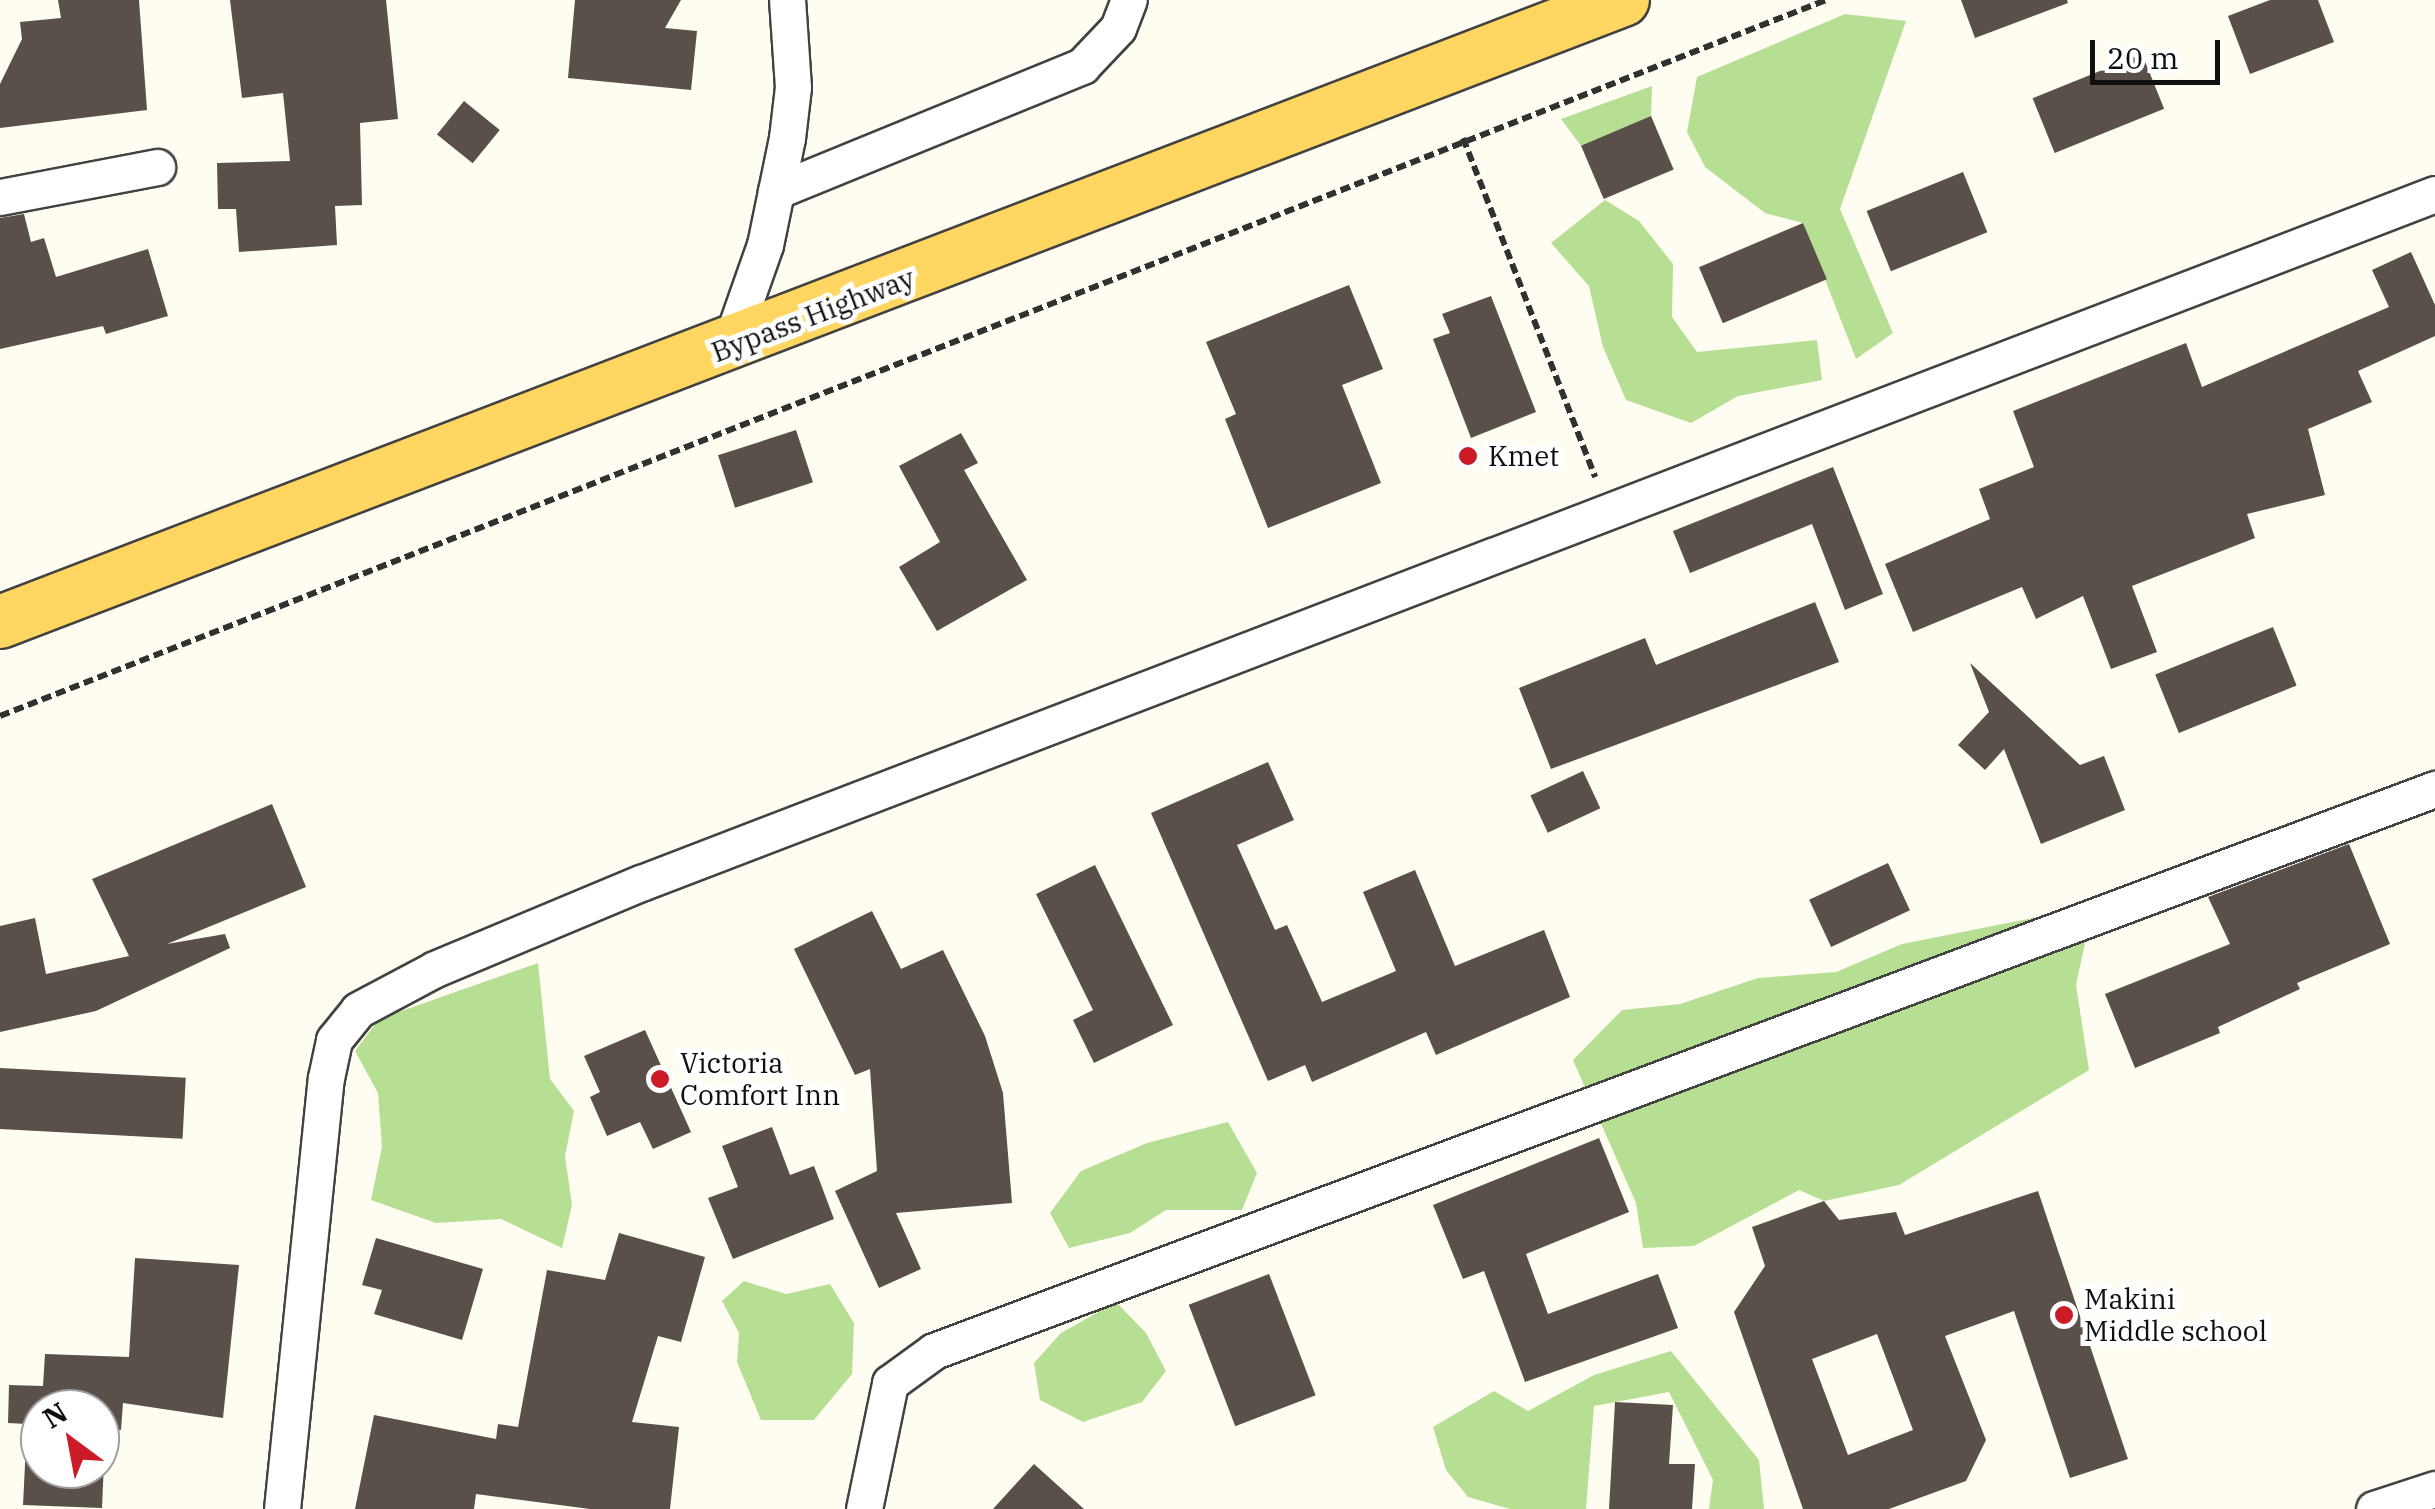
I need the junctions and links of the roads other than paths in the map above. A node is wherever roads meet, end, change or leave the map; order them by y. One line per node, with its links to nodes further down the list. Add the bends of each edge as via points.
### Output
1 (787, 0): 5 (street, via 793,88)
2 (1129, 0): 5 (street, via 1118,28 1082,66)
3 (1622, 0): 8 (main road, Bypass Highway)
4 (156, 167): 7 (street)
5 (776, 191): 8 (street)
6 (2435, 194): 12 (street, via 640,884 435,969 358,1010 334,1040 326,1078)
7 (0, 198)
8 (729, 348): 9 (main road, Bypass Highway)
9 (0, 622)
10 (2435, 789): 13 (street, via 934,1351 890,1383)
11 (2435, 1489): 14 (street)
12 (282, 1509)
13 (864, 1509)
14 (2374, 1509)

